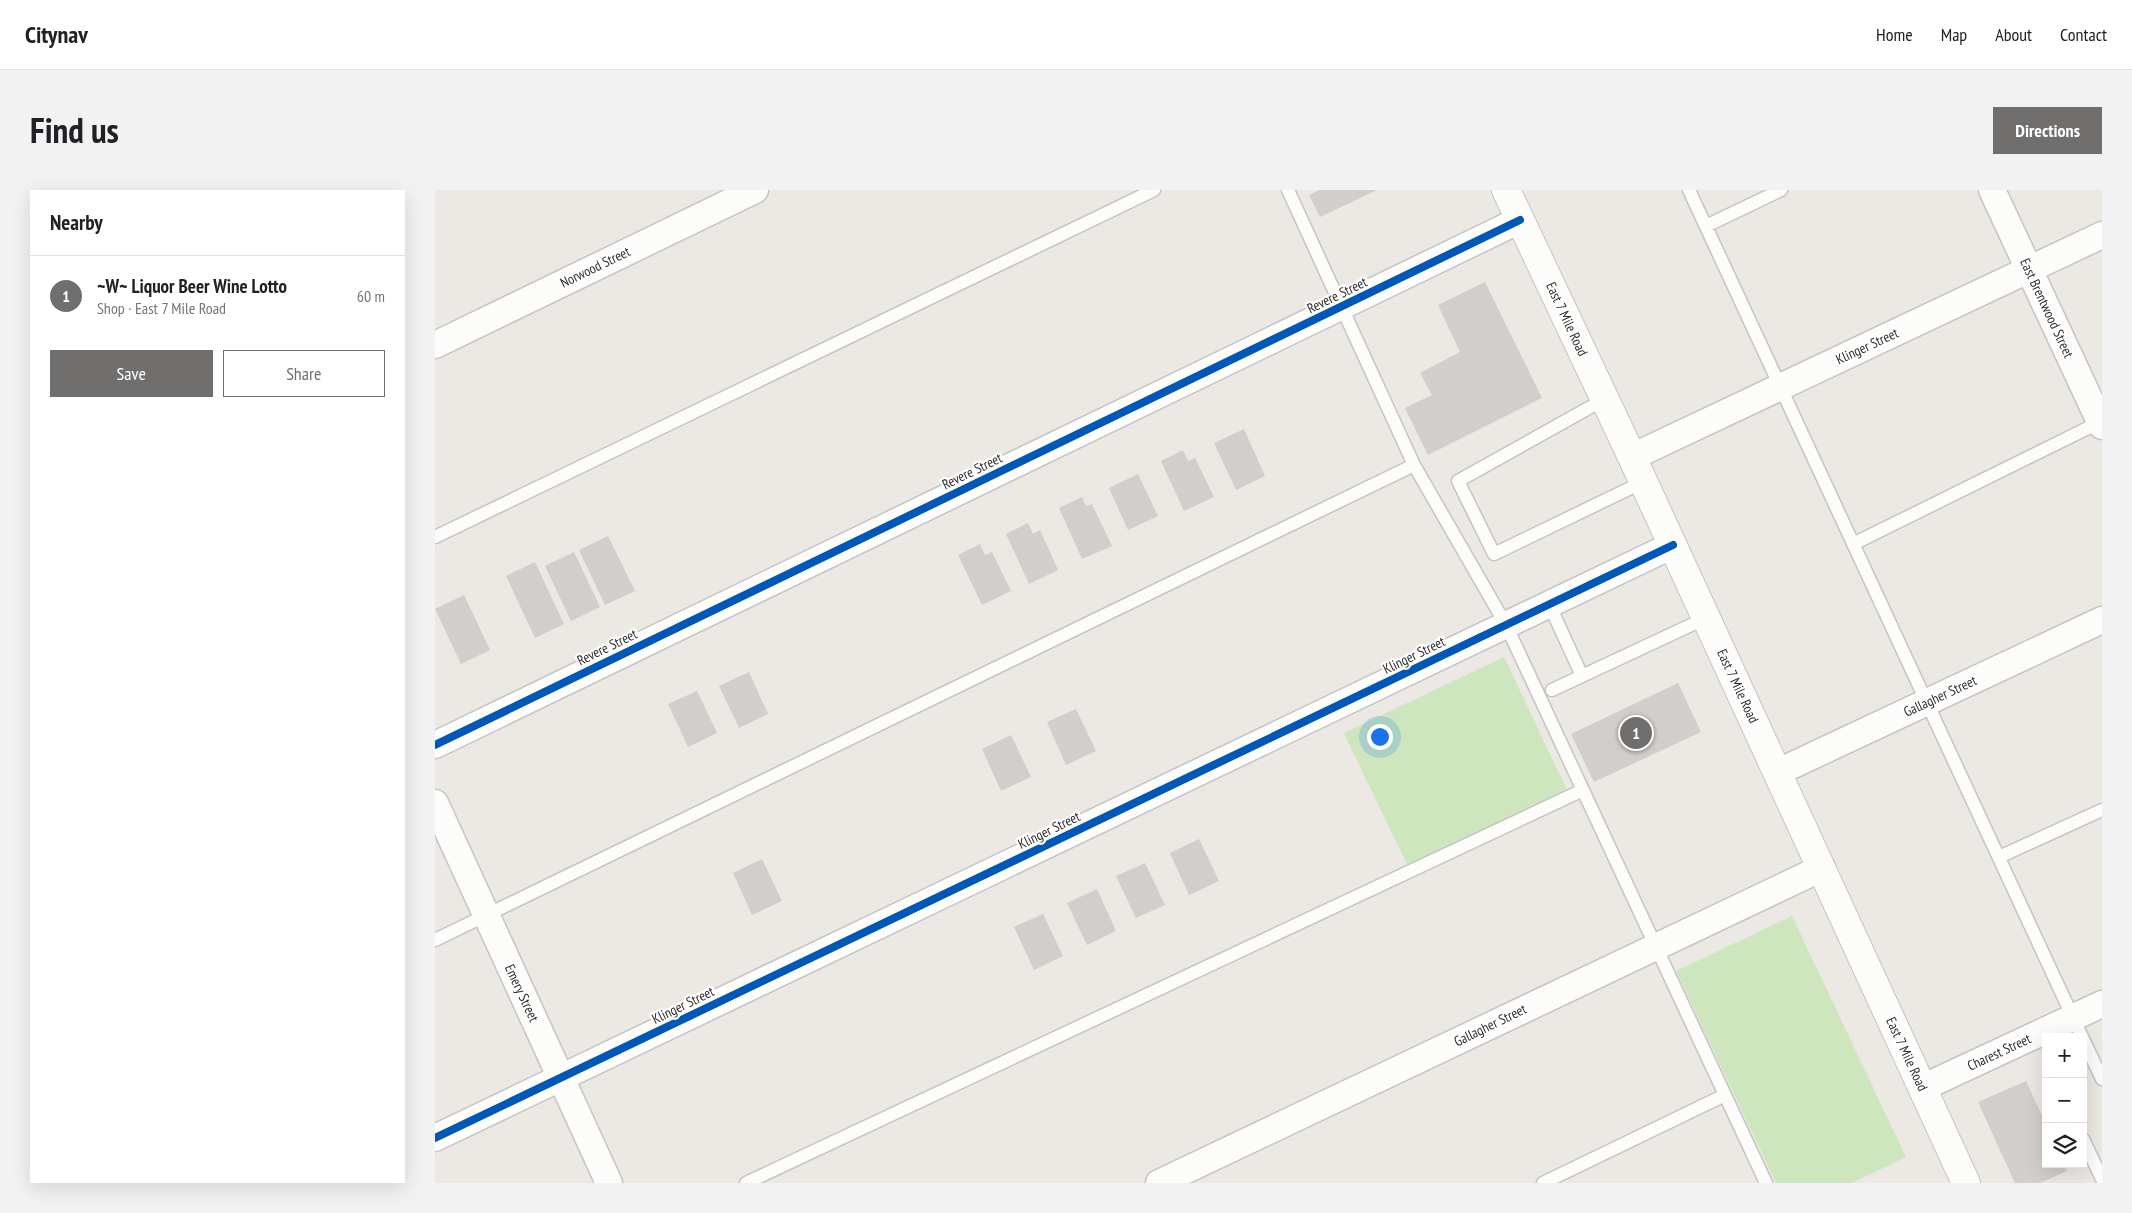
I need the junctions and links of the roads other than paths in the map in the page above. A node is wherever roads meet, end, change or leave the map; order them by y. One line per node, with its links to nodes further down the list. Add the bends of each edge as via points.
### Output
1 (755, 190): 13 (street, Norwood Street)
2 (1154, 190): 20 (lane)
3 (1288, 190): 12 (lane)
4 (1506, 190): 8 (street, East 7 Mile Road)
5 (1689, 190): 9 (lane)
6 (1781, 190): 9 (lane)
7 (1993, 190): 11 (street, East Brentwood Street)
8 (1520, 220): 12 (street, Revere Street); 15 (street, East 7 Mile Road)
9 (1705, 226): 14 (lane)
10 (2102, 235): 11 (street, Klinger Street)
11 (2029, 269): 14 (street, Klinger Street); 16 (street, East Brentwood Street)
12 (1342, 306): 18 (lane); 30 (street, Revere Street)
13 (435, 344)
14 (1779, 387): 17 (street, Klinger Street); 21 (lane)
15 (1605, 398): 17 (street, East 7 Mile Road); 19 (lane, via 1458,481 1494,554)
16 (2101, 424): 21 (lane)
17 (1632, 457): 19 (street, East 7 Mile Road)
18 (1414, 465): 26 (lane); 37 (lane)
19 (1643, 482): 22 (street, East 7 Mile Road)
20 (435, 537)
21 (1853, 544): 29 (lane)
22 (1673, 545): 23 (street, Klinger Street); 24 (street, East 7 Mile Road)
23 (1549, 604): 26 (street, Klinger Street); 27 (lane)
24 (1706, 618): 27 (lane); 31 (street, East 7 Mile Road)
25 (2102, 620): 29 (street, Gallagher Street)
26 (1506, 625): 32 (lane); 42 (street, Klinger Street)
27 (1582, 676): 28 (lane)
28 (1553, 690)
29 (1927, 702): 31 (street, Gallagher Street); 35 (lane)
30 (435, 744)
31 (1777, 772): 36 (street, East 7 Mile Road)
32 (1583, 790): 39 (lane); 50 (lane)
33 (435, 802): 37 (street, Emery Street)
34 (2102, 810): 35 (lane)
35 (1999, 857): 41 (lane)
36 (1822, 868): 39 (street, Gallagher Street); 44 (street, East 7 Mile Road)
37 (486, 915): 38 (lane); 42 (street, Emery Street)
38 (435, 940)
39 (1655, 946): 45 (lane); 51 (street, Gallagher Street)
40 (2102, 1004): 41 (street, Charest Street)
41 (2079, 1031): 43 (lane); 44 (street, Charest Street)
42 (561, 1077): 46 (street, Klinger Street); 49 (street, Emery Street)
43 (2102, 1079)
44 (1923, 1088): 54 (street, East 7 Mile Road)
45 (1725, 1095): 52 (lane); 53 (lane)
46 (435, 1138)
47 (2087, 1147): 48 (lane)
48 (2102, 1179)
49 (609, 1183)
50 (746, 1183)
51 (1159, 1183)
52 (1543, 1183)
53 (1766, 1183)
54 (1966, 1183)

